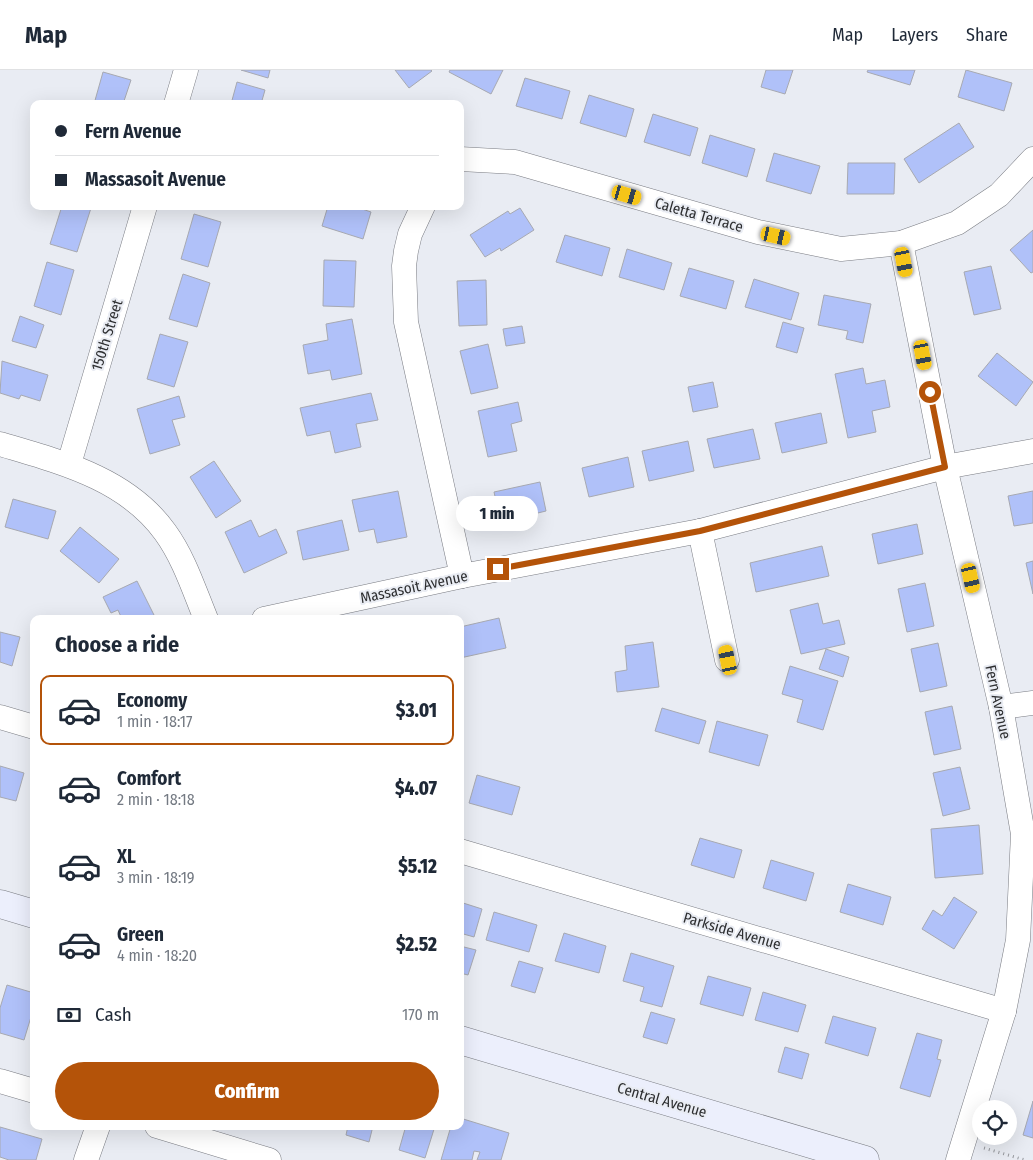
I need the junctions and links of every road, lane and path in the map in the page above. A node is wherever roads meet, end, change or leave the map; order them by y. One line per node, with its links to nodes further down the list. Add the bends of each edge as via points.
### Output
1 (186, 70): 2 (street)
2 (177, 100)
3 (464, 159): 7 (street, Caletta Terrace, via 515,162 812,245 842,249)
4 (1033, 159): 7 (street, Caletta Terrace, via 999,195 975,212 944,229)
5 (145, 210): 10 (street, 150th Street)
6 (421, 210): 13 (street, via 406,251 406,322)
7 (901, 243): 11 (street, Fern Avenue)
8 (0, 444): 10 (street)
9 (1033, 450): 11 (street, Massasoit Avenue)
10 (69, 464): 14 (street, via 91,473 124,494 166,532 187,571)
11 (945, 467): 12 (street, Massasoit Avenue); 18 (street, Fern Avenue)
12 (700, 531): 13 (street, Massasoit Avenue); 16 (street)
13 (462, 576): 15 (street, Massasoit Avenue)
14 (204, 615)
15 (282, 615)
16 (728, 660)
17 (1033, 703): 18 (street)
18 (1001, 707): 24 (street, Fern Avenue, via 1024,834 1018,940)
19 (0, 717): 20 (street)
20 (30, 725)
21 (464, 852): 24 (street, Parkside Avenue)
22 (0, 904): 23 (street)
23 (30, 913)
24 (1004, 1011): 34 (street, Fern Avenue)
25 (464, 1041): 33 (street, Central Avenue)
26 (0, 1081): 27 (street)
27 (30, 1090)
28 (97, 1130): 31 (street)
29 (170, 1130): 32 (street)
30 (981, 1148): 35 (path)
31 (86, 1160)
32 (269, 1160)
33 (865, 1160)
34 (958, 1160)
35 (1025, 1160)

